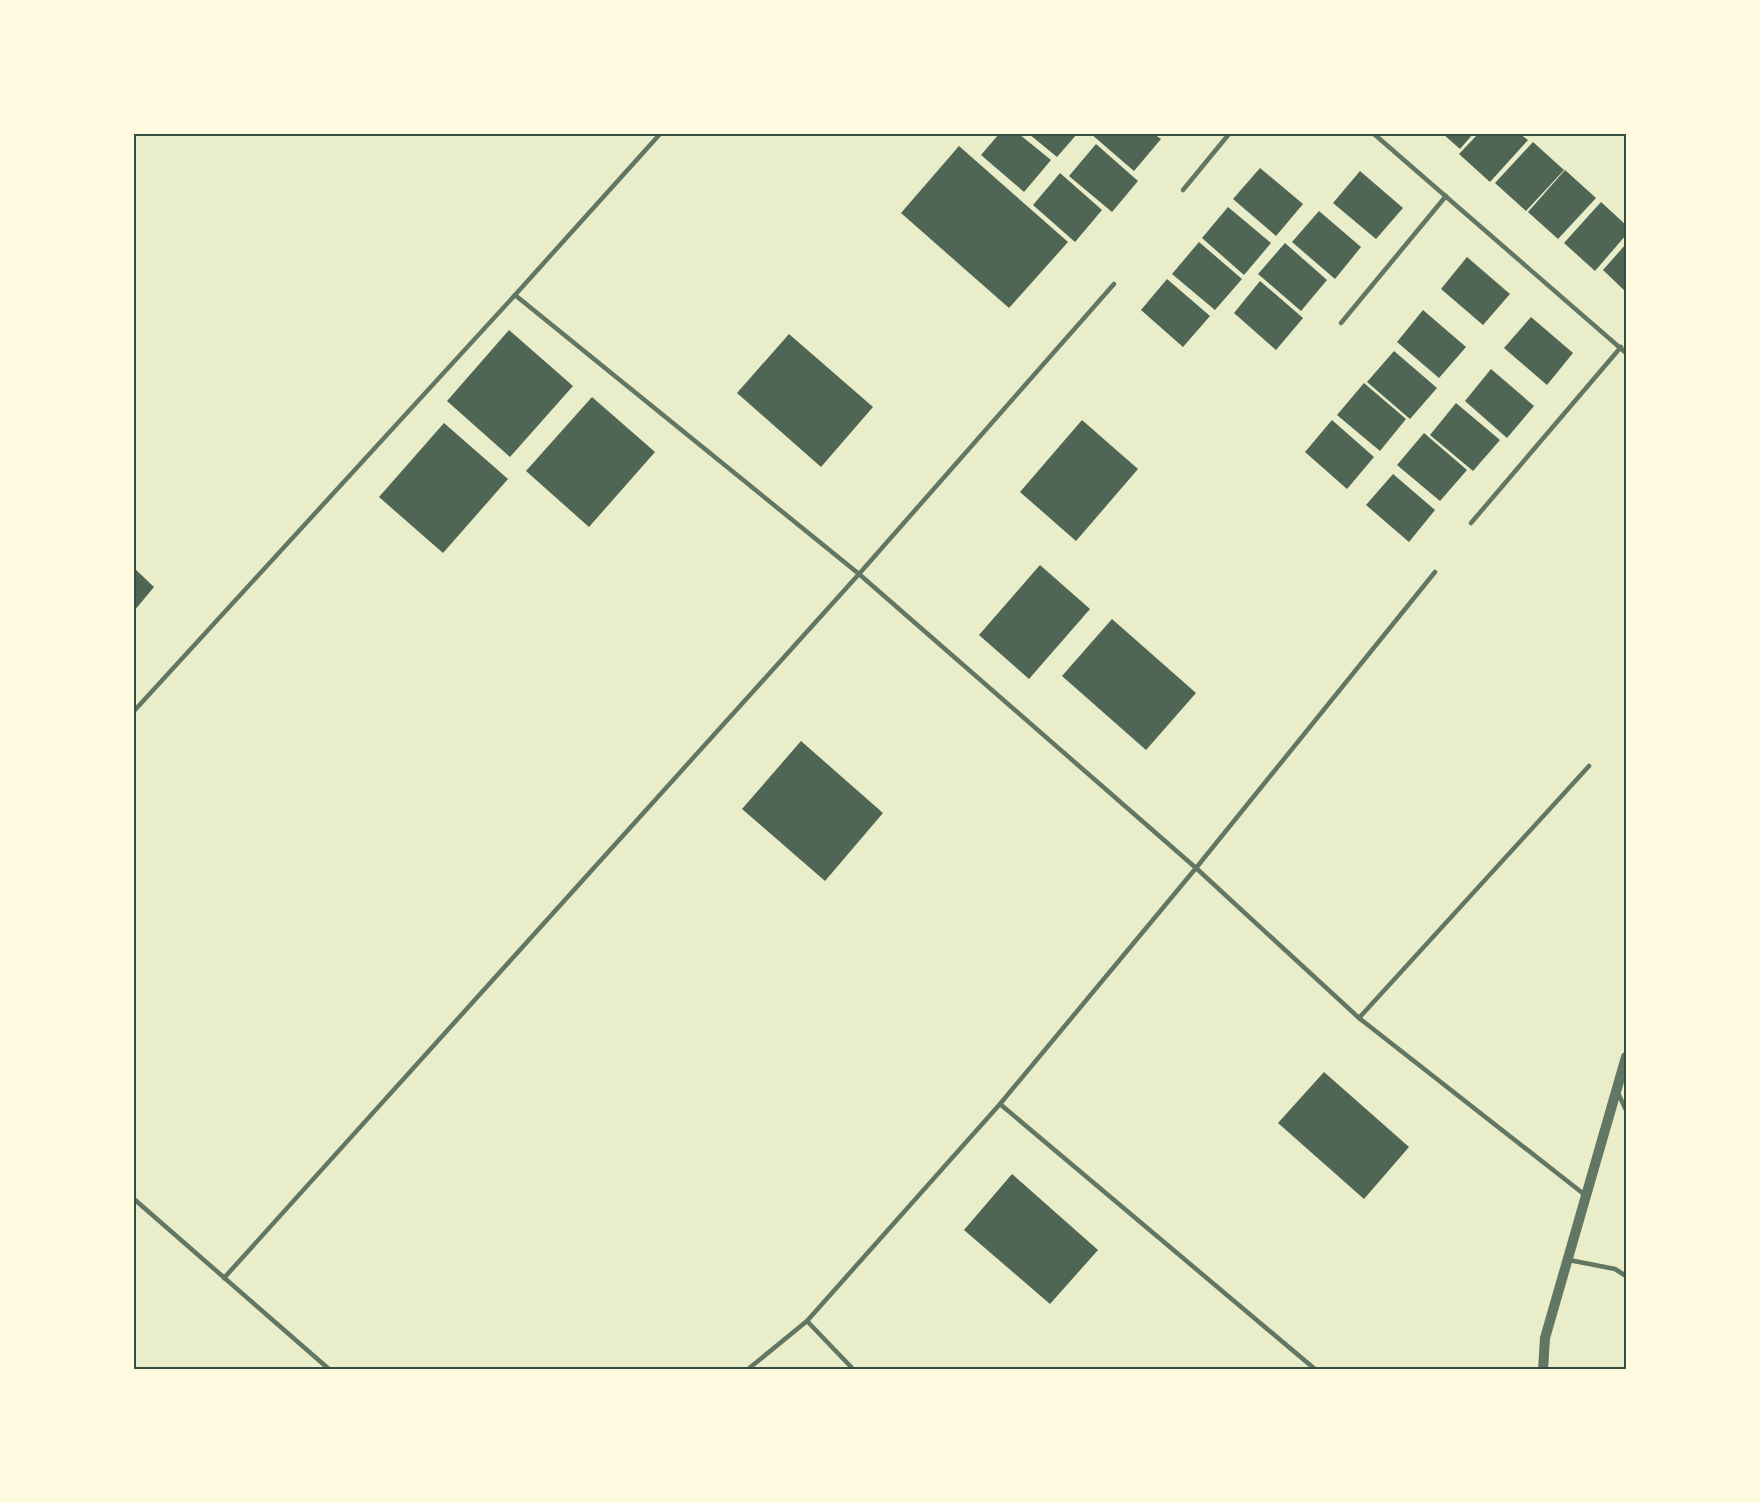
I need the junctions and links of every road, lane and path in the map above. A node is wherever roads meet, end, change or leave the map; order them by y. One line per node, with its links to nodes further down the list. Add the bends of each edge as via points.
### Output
1 (660, 134): 7 (lane)
2 (1229, 134): 4 (lane)
3 (1374, 134): 5 (lane)
4 (1183, 190)
5 (1446, 196): 8 (lane); 9 (lane)
6 (1114, 284): 13 (lane)
7 (515, 295): 13 (lane); 14 (lane)
8 (1341, 323)
9 (1621, 347): 10 (lane); 11 (lane)
10 (1626, 353)
11 (1471, 523)
12 (1436, 572): 16 (lane)
13 (859, 574): 16 (lane); 26 (lane)
14 (134, 711)
15 (1589, 766): 17 (lane)
16 (1196, 868): 17 (lane); 20 (lane)
17 (1359, 1018): 22 (lane)
18 (1626, 1057): 19 (street)
19 (1616, 1091): 21 (lane); 22 (street)
20 (1000, 1104): 27 (lane); 31 (lane)
21 (1626, 1110)
22 (1586, 1196): 24 (street)
23 (134, 1199): 26 (lane)
24 (1568, 1260): 25 (lane, via 1615,1269); 32 (street, via 1545,1338)
25 (1626, 1276)
26 (224, 1278): 28 (lane)
27 (807, 1321): 29 (lane); 30 (lane)
28 (330, 1370)
29 (747, 1370)
30 (854, 1370)
31 (1316, 1370)
32 (1543, 1370)

